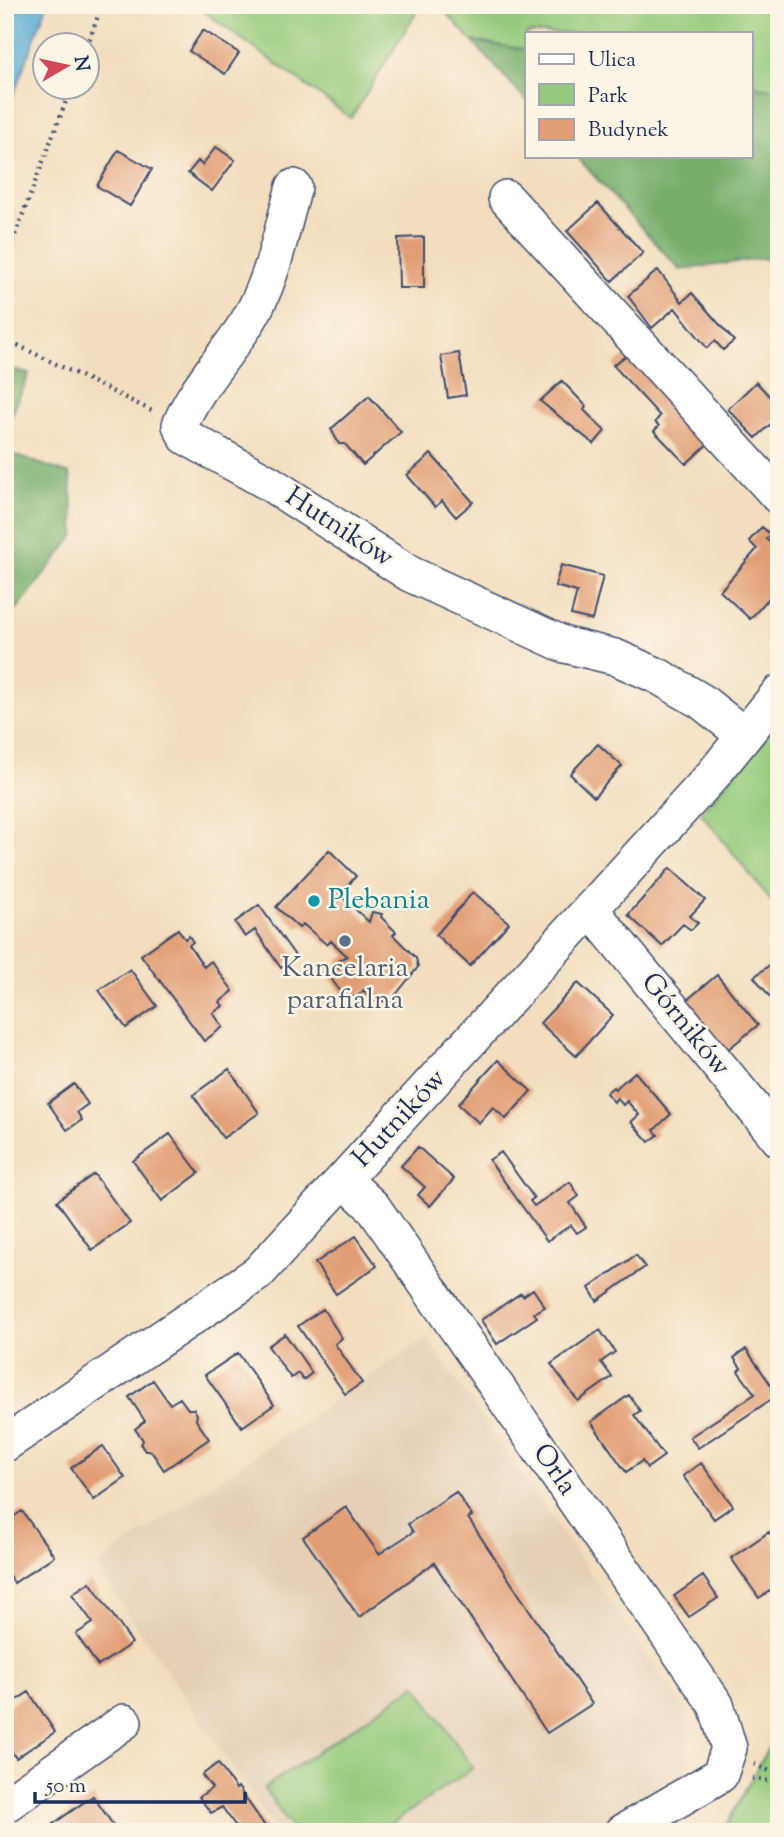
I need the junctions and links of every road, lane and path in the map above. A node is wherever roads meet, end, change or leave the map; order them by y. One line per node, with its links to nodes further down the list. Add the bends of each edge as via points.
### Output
1 (102, 5): 2 (path)
2 (92, 32)
3 (66, 102): 6 (path)
4 (294, 187): 8 (street, via 268,278 249,319 190,402)
5 (506, 198): 9 (street)
6 (5, 261)
7 (5, 339): 8 (path)
8 (180, 425): 11 (street, Hutników, via 186,437 269,483 410,574 565,645 615,657 658,676 701,701)
9 (779, 497)
10 (779, 693): 11 (street, Hutników)
11 (744, 735): 12 (street, Hutników)
12 (591, 910): 13 (street, Górników); 14 (street, Hutników)
13 (779, 1139)
14 (344, 1180): 15 (street, Hutników, via 258,1273); 18 (street, Orla, via 373,1207 716,1705 729,1748 720,1775)
15 (5, 1444)
16 (124, 1723): 17 (street)
17 (5, 1805)
18 (623, 1832)

